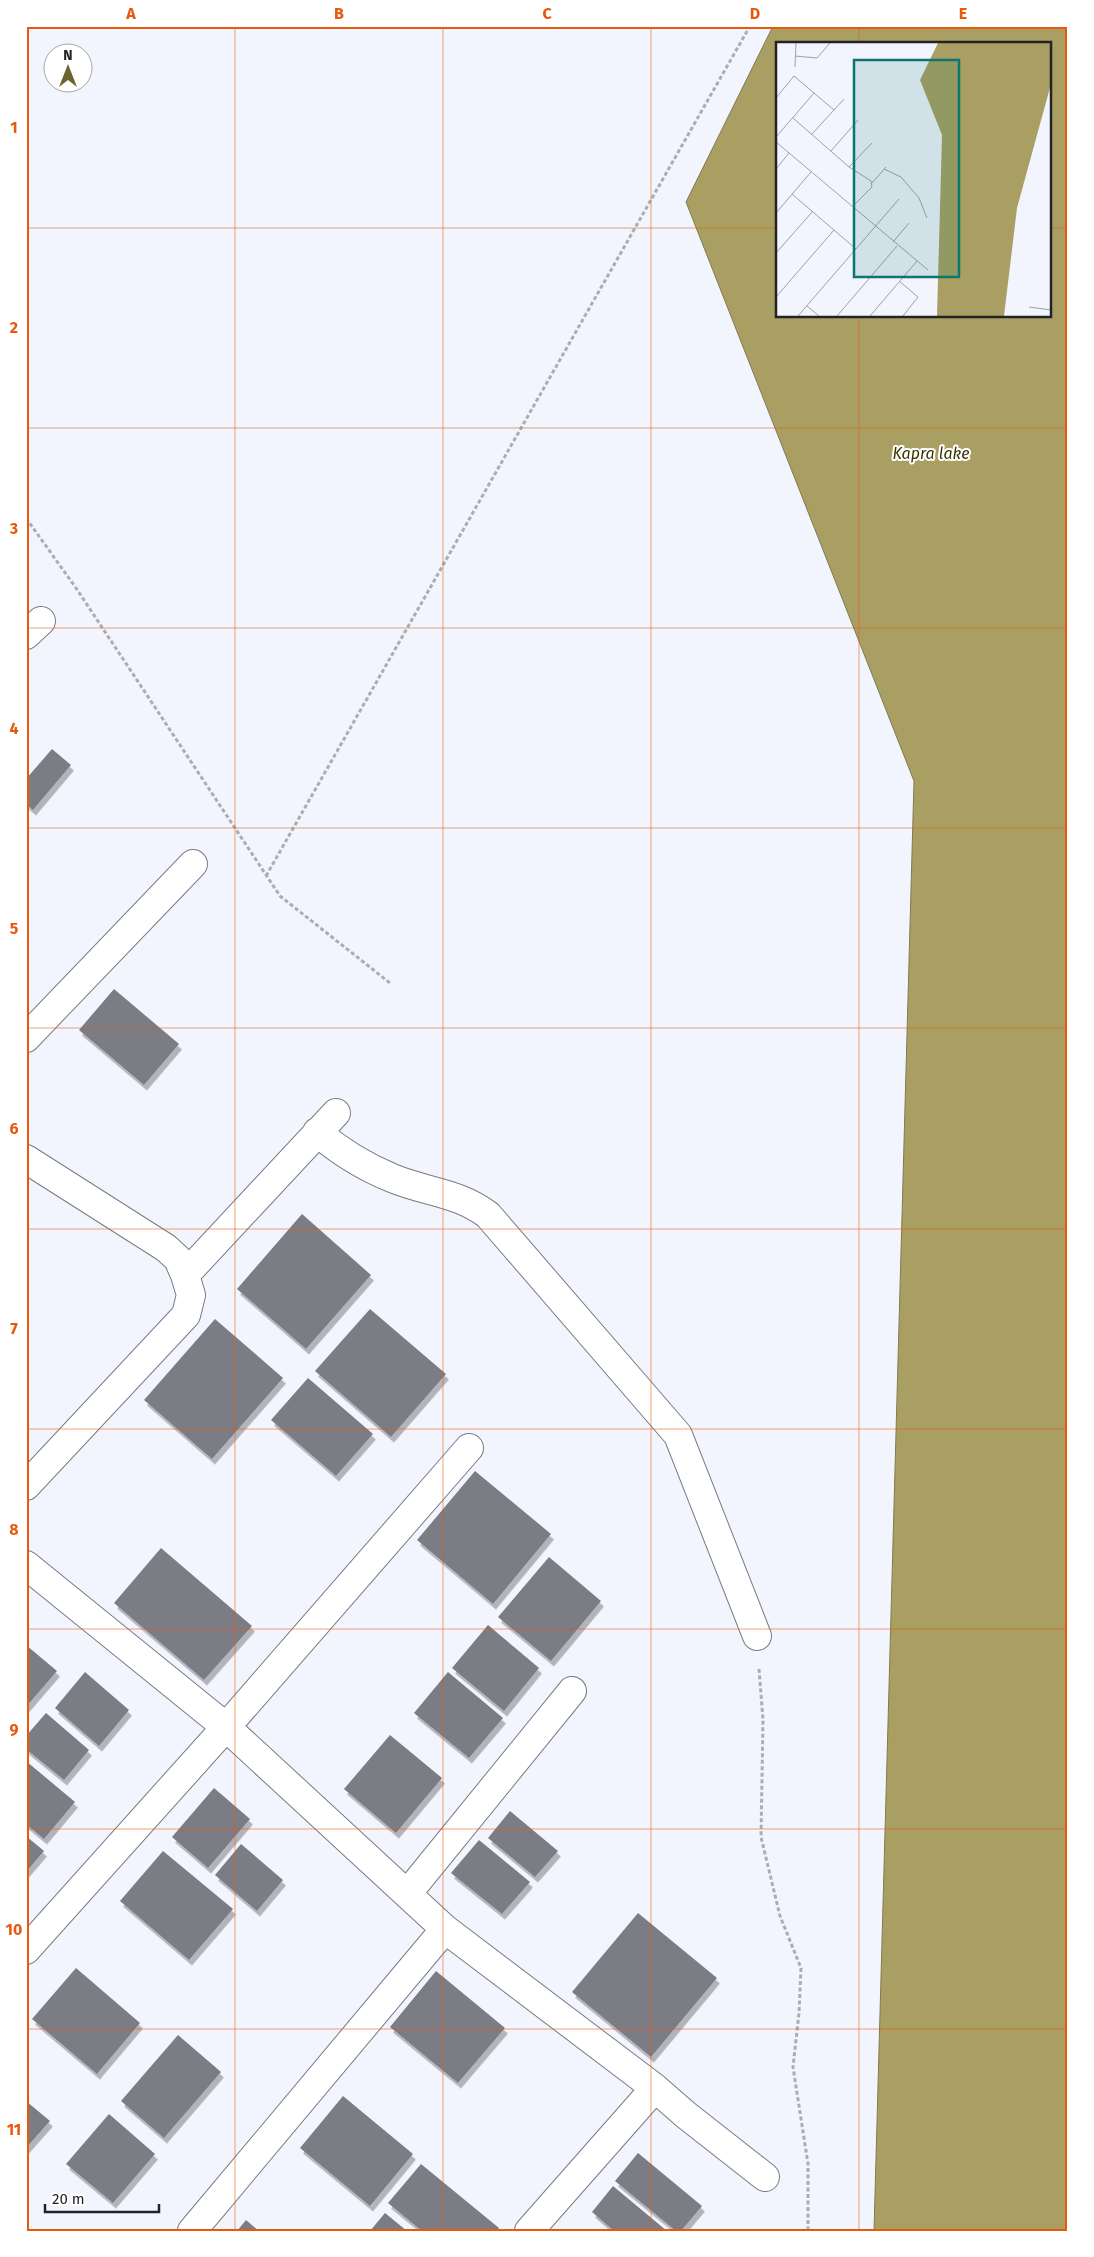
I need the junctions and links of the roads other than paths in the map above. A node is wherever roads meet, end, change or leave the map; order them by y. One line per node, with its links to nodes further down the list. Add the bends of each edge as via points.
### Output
1 (193, 864): 2 (street)
2 (26, 1038)
3 (336, 1113): 4 (street)
4 (317, 1132): 6 (street); 10 (street, via 334,1147 391,1178 472,1203 494,1222 678,1435)
5 (26, 1159): 6 (street, via 166,1248 178,1259)
6 (185, 1274): 8 (street, via 191,1295 186,1315)
7 (469, 1448): 12 (street)
8 (26, 1486)
9 (26, 1565): 12 (street)
10 (757, 1636)
11 (572, 1691): 13 (street)
12 (226, 1727): 13 (street); 15 (street)
13 (407, 1894): 14 (street)
14 (445, 1929): 16 (street); 18 (street)
15 (26, 1950)
16 (655, 2088): 17 (street); 19 (street)
17 (765, 2177)
18 (192, 2231)
19 (528, 2231)

